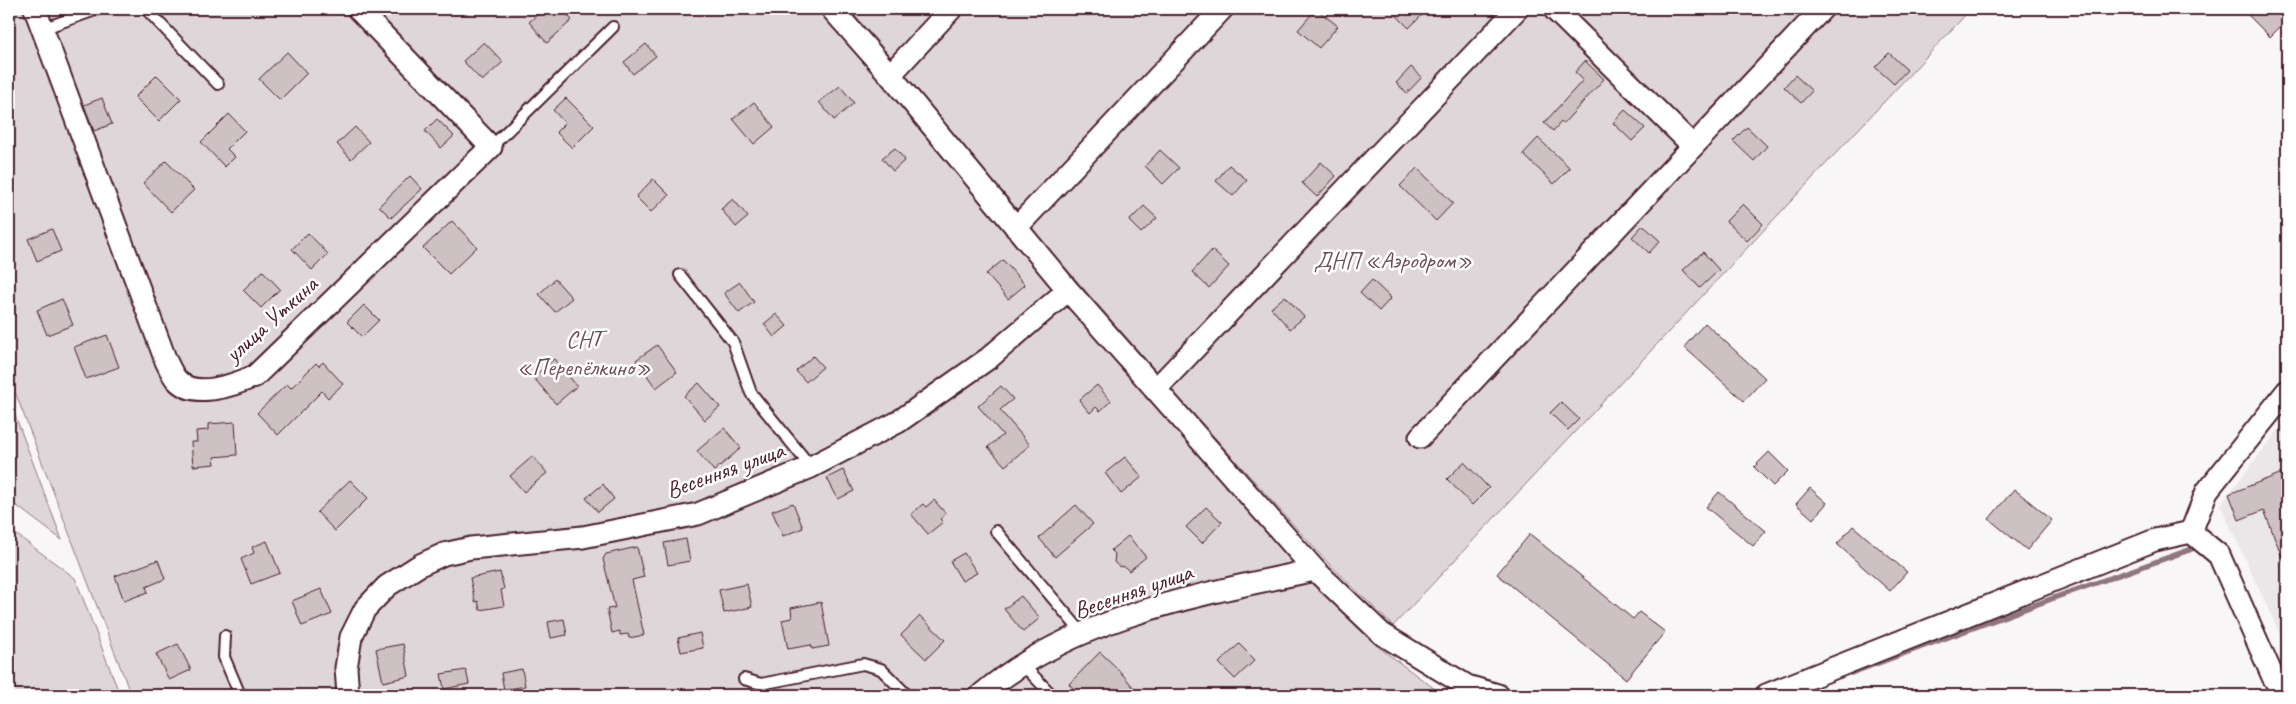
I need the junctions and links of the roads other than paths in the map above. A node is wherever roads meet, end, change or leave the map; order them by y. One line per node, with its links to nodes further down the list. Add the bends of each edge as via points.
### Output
1 (35, 9): 12 (street, улица Уткина)
2 (98, 9): 12 (lane)
3 (146, 9): 14 (lane)
4 (832, 9): 13 (street)
5 (951, 9): 13 (street)
6 (1222, 9): 17 (street)
7 (1517, 9): 20 (street)
8 (1554, 9): 15 (street)
9 (1822, 9): 15 (street)
10 (361, 10): 16 (street)
11 (613, 27): 16 (lane)
12 (42, 29): 16 (street, улица Уткина, via 166,362 177,380 195,390 236,384 255,376)
13 (890, 75): 17 (street)
14 (218, 84)
15 (1693, 146): 22 (street)
16 (490, 147)
17 (1016, 228): 19 (street)
18 (680, 275): 23 (lane, via 733,342 751,393)
19 (1068, 290): 20 (street); 23 (street, Весенняя улица, via 989,358 898,422)
20 (1155, 390): 26 (street)
21 (2287, 391): 25 (street, via 2207,491)
22 (1420, 438)
23 (811, 467): 32 (street, Весенняя улица, via 698,514 583,537 471,548 444,554 420,565 387,586 365,609 350,645 346,668)
24 (996, 531): 27 (lane)
25 (2191, 532): 37 (street, via 2155,540); 38 (street, via 2219,555 2273,677)
26 (1315, 570): 27 (street, Весенняя улица, via 1161,604); 36 (street, via 1382,634 1467,686)
27 (1083, 634): 29 (street, Весенняя улица)
28 (225, 636): 31 (lane, via 224,656)
29 (1022, 664): 34 (street, Весенняя улица); 35 (lane)
30 (744, 679): 33 (lane, via 762,684 863,664 880,669)
31 (240, 695)
32 (348, 695)
33 (908, 695)
34 (981, 695)
35 (1052, 695)
36 (1498, 695)
37 (1766, 695)
38 (2285, 695)

